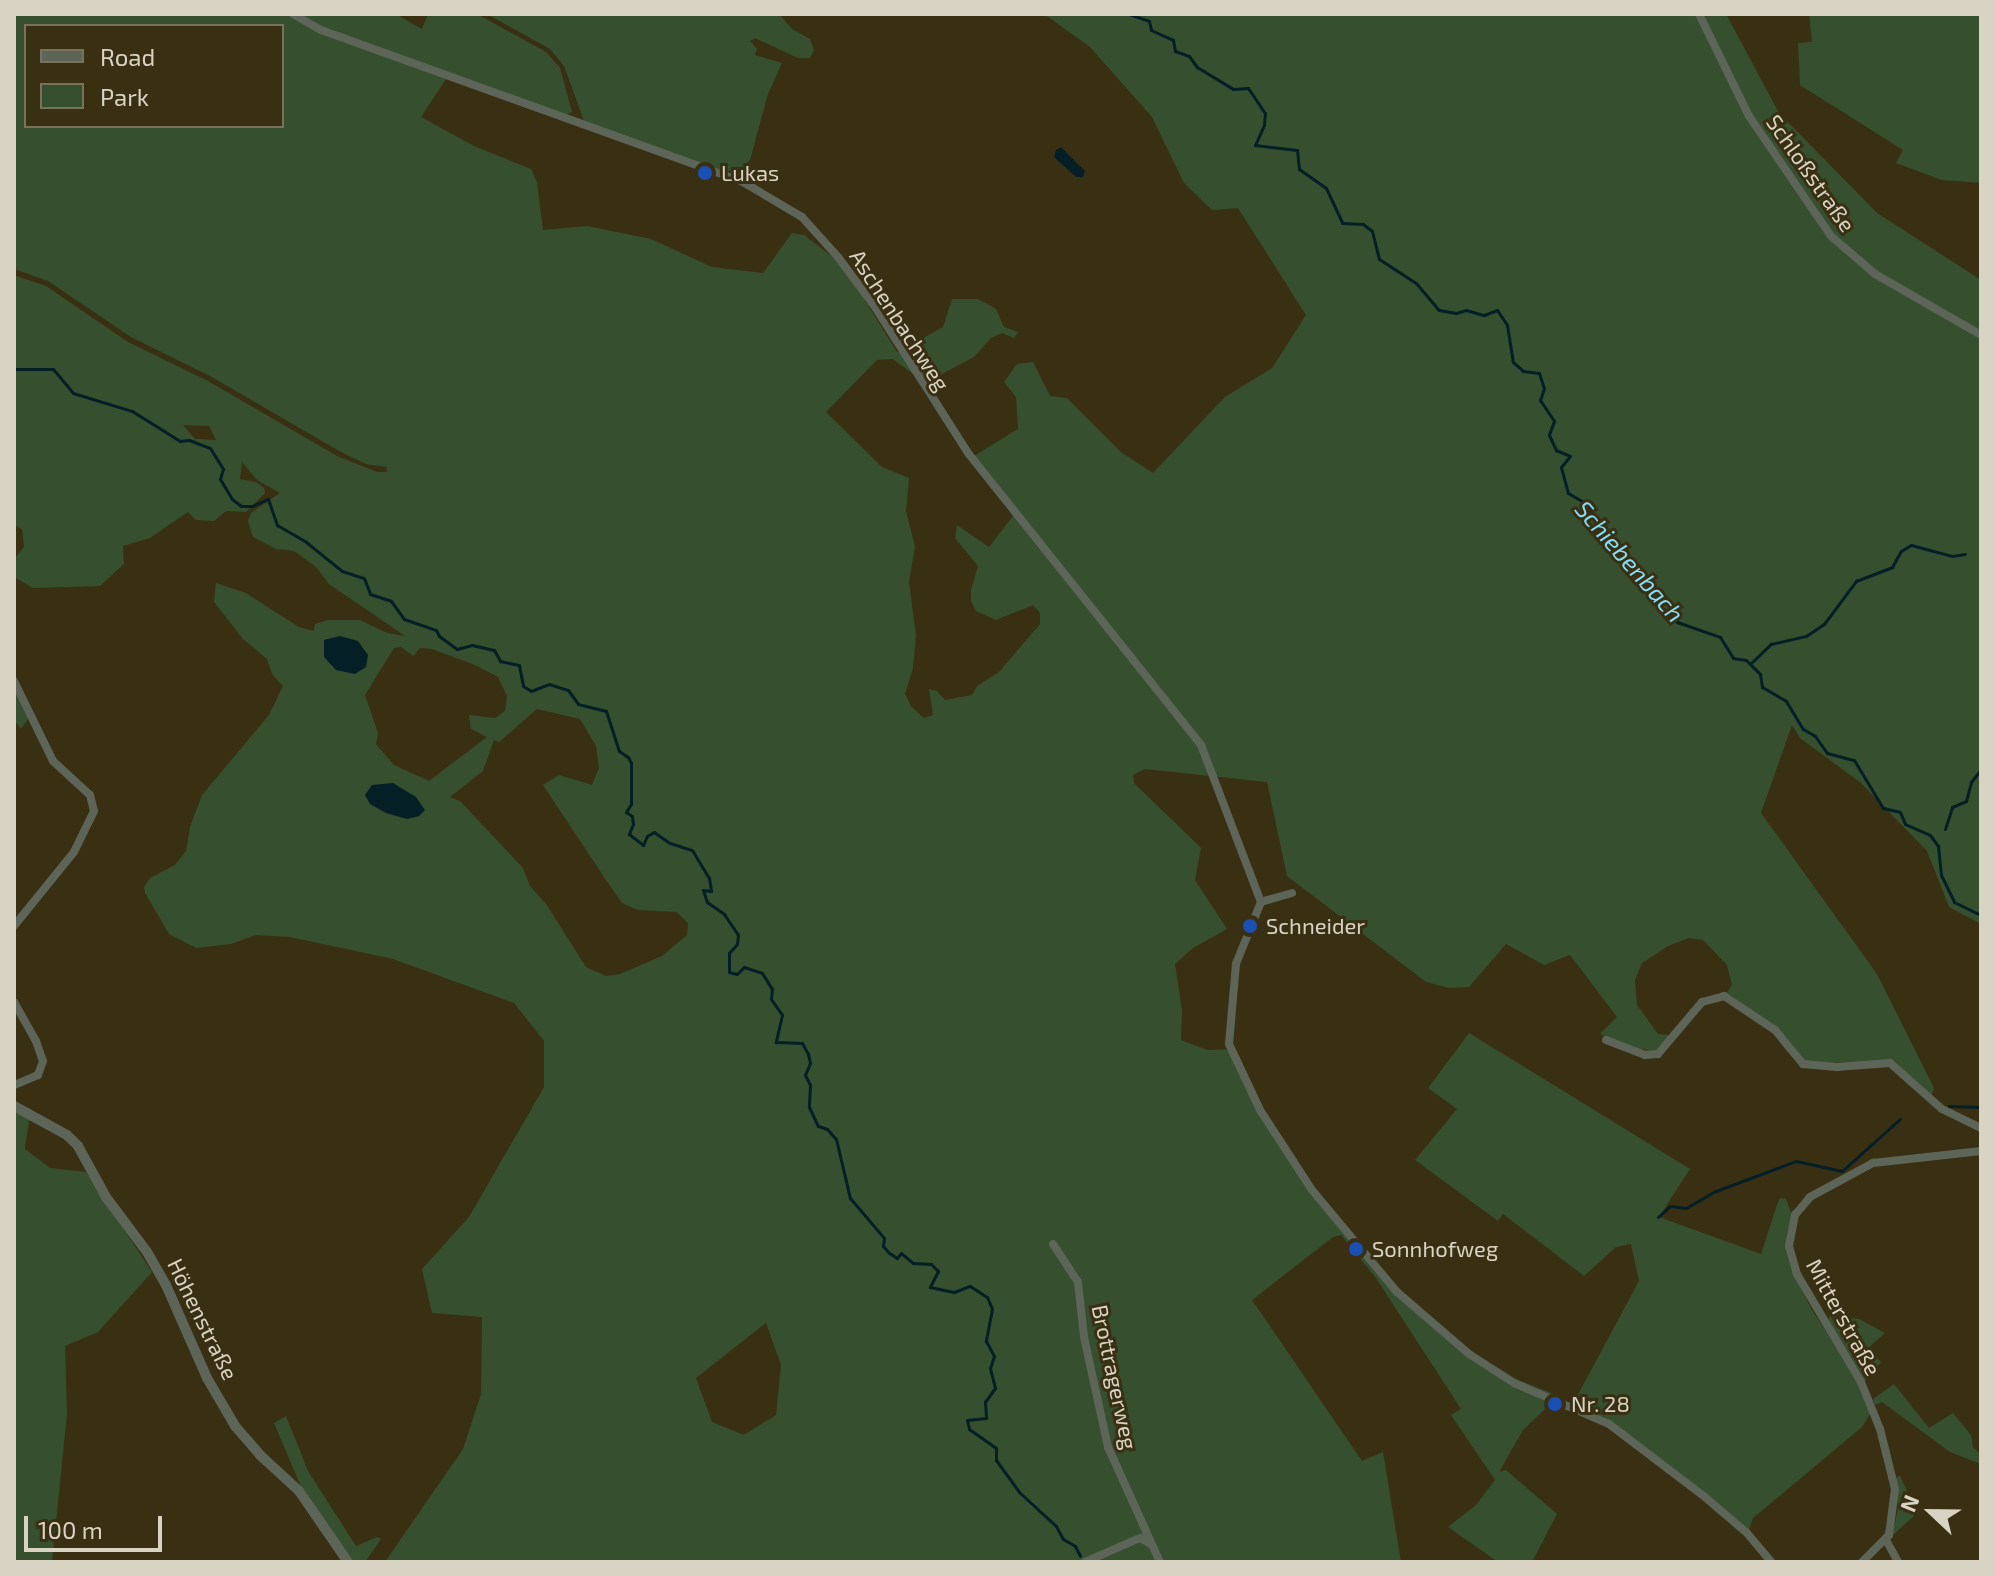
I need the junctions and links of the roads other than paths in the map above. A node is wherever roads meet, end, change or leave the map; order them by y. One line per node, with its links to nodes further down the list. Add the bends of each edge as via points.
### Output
1 (293, 14): 6 (street, Aschenbachweg, via 321,30 743,182 802,217 875,307 968,453 1201,745)
2 (1699, 14): 3 (street, Schloßstraße, via 1749,116 1831,236 1875,274)
3 (1981, 335)
4 (14, 681): 7 (street, via 53,761 90,795 94,811 74,852)
5 (1292, 893): 6 (street)
6 (1261, 902): 20 (street, via 1236,964 1229,1044 1260,1110 1319,1199 1391,1286 1469,1354 1514,1383 1609,1424 1706,1498)
7 (14, 926)
8 (14, 1002): 10 (street, via 43,1061 38,1075)
9 (1606, 1040): 12 (street, via 1645,1055 1658,1054 1702,1002 1720,995 1775,1030 1803,1064 1890,1063 1942,1109)
10 (14, 1085)
11 (14, 1106): 17 (street, Höhenstraße, via 78,1146 166,1285 230,1419 249,1445 299,1491)
12 (1981, 1128)
13 (1981, 1151): 15 (street, Mitterstraße, via 1873,1163 1806,1200 1792,1225 1789,1246 1797,1274 1856,1372 1885,1447 1895,1500)
14 (1053, 1244): 16 (street, Brottragerweg, via 1078,1282 1108,1447)
15 (1886, 1540): 21 (street); 22 (street)
16 (1155, 1548): 18 (street, via 1141,1538); 19 (street, Brottragerweg)
17 (348, 1562)
18 (1085, 1562)
19 (1160, 1562)
20 (1771, 1562)
21 (1862, 1562)
22 (1898, 1562)

